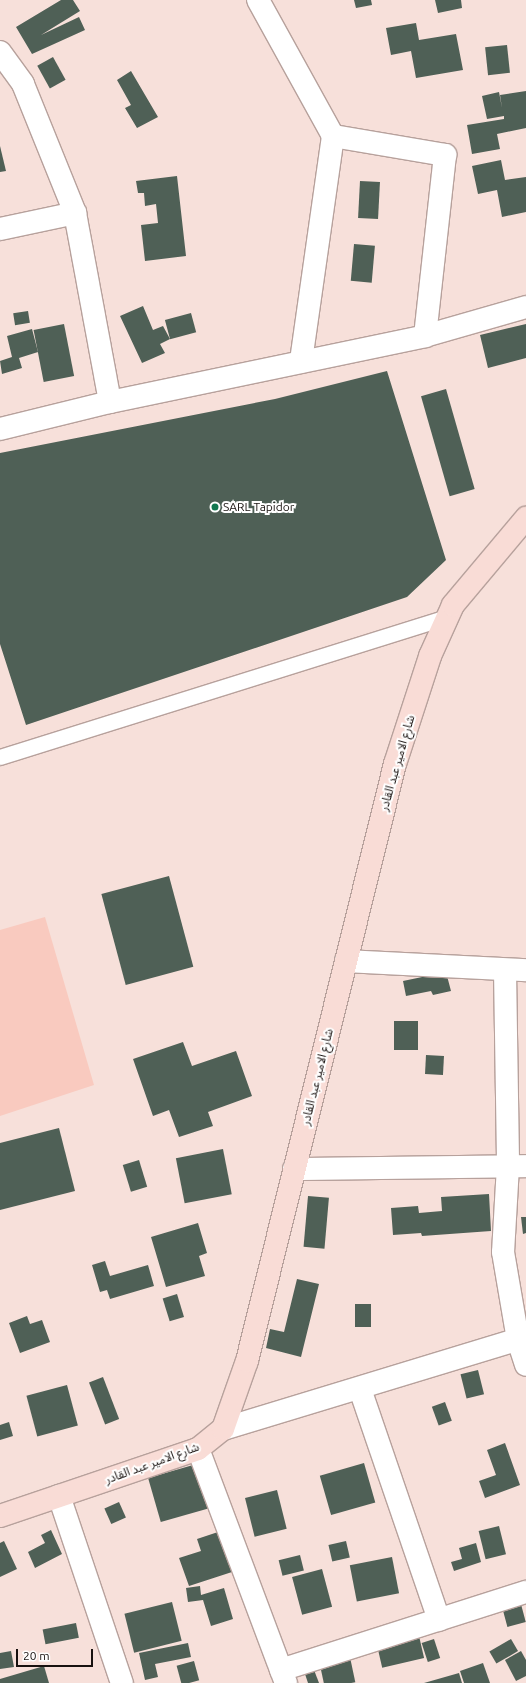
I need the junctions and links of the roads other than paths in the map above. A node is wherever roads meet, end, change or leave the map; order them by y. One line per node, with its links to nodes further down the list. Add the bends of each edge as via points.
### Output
1 (258, 0): 3 (street)
2 (0, 52): 4 (street, via 23,84)
3 (333, 136): 7 (street, via 445,155); 8 (street)
4 (75, 213): 5 (street); 9 (street)
5 (0, 229)
6 (526, 307): 7 (street)
7 (426, 336): 8 (street)
8 (301, 362): 9 (street)
9 (110, 402): 10 (street)
10 (0, 429)
11 (526, 518): 12 (main road, شارع الامير عبد القادر, via 453,605)
12 (449, 616): 13 (lane); 14 (main road, شارع الامير عبد القادر, via 430,656 394,764)
13 (0, 757)
14 (346, 961): 15 (street); 17 (main road, شارع الامير عبد القادر)
15 (516, 970): 16 (street)
16 (517, 1166): 17 (street); 18 (street, via 503,1252)
17 (294, 1169): 21 (main road, شارع الامير عبد القادر, via 247,1361)
18 (522, 1339): 19 (street); 20 (street)
19 (526, 1365)
20 (360, 1390): 21 (street); 26 (street)
21 (223, 1429): 22 (main road, شارع الامير عبد القادر)
22 (198, 1449): 23 (main road, شارع الامير عبد القادر); 27 (street)
23 (59, 1496): 24 (main road, شارع الامير عبد القادر); 28 (street)
24 (0, 1516)
25 (526, 1592): 26 (street)
26 (439, 1620): 27 (street)
27 (283, 1677)
28 (122, 1683)

